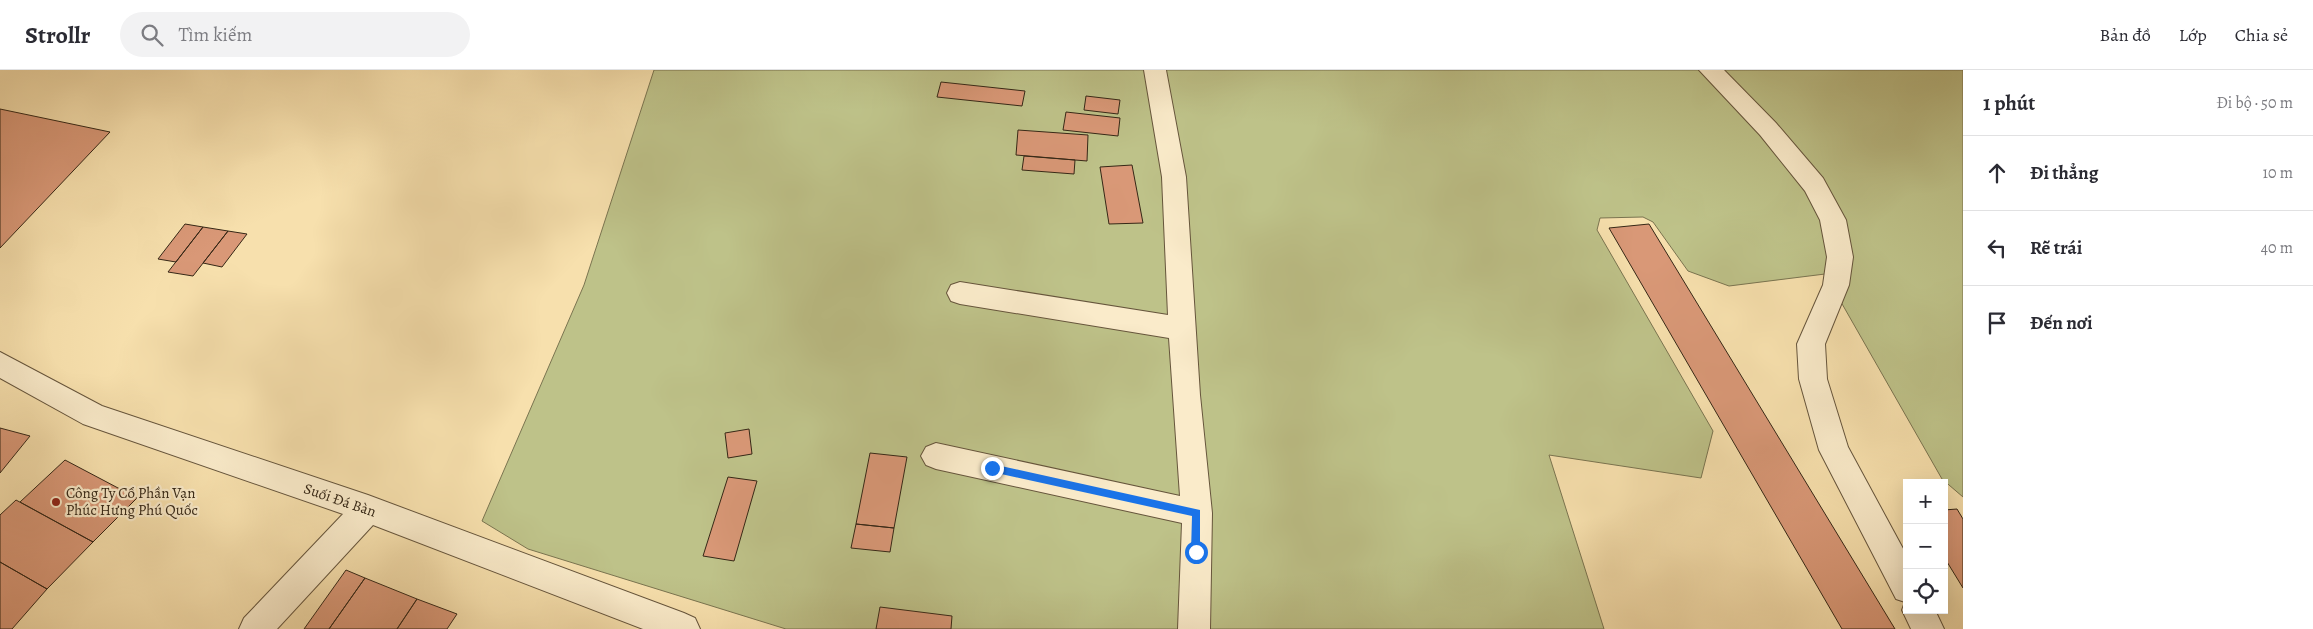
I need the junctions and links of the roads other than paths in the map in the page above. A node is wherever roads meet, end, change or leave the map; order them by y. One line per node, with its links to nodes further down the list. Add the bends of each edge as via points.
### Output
1 (1155, 70): 4 (street, via 1174,177)
2 (1710, 70): 9 (street, via 1774,136 1814,186 1833,220 1840,256 1836,286 1811,344 1813,380 1834,450)
3 (960, 293): 4 (street)
4 (1183, 329): 8 (street)
5 (0, 364): 7 (street, Suối Đá Bàn, via 93,415)
6 (936, 456): 8 (street)
7 (368, 509): 11 (street); 12 (street, Suối Đá Bàn)
8 (1197, 513): 13 (street)
9 (1903, 580)
10 (1920, 614): 14 (street)
11 (255, 629)
12 (684, 629)
13 (1194, 629)
14 (1928, 629)

